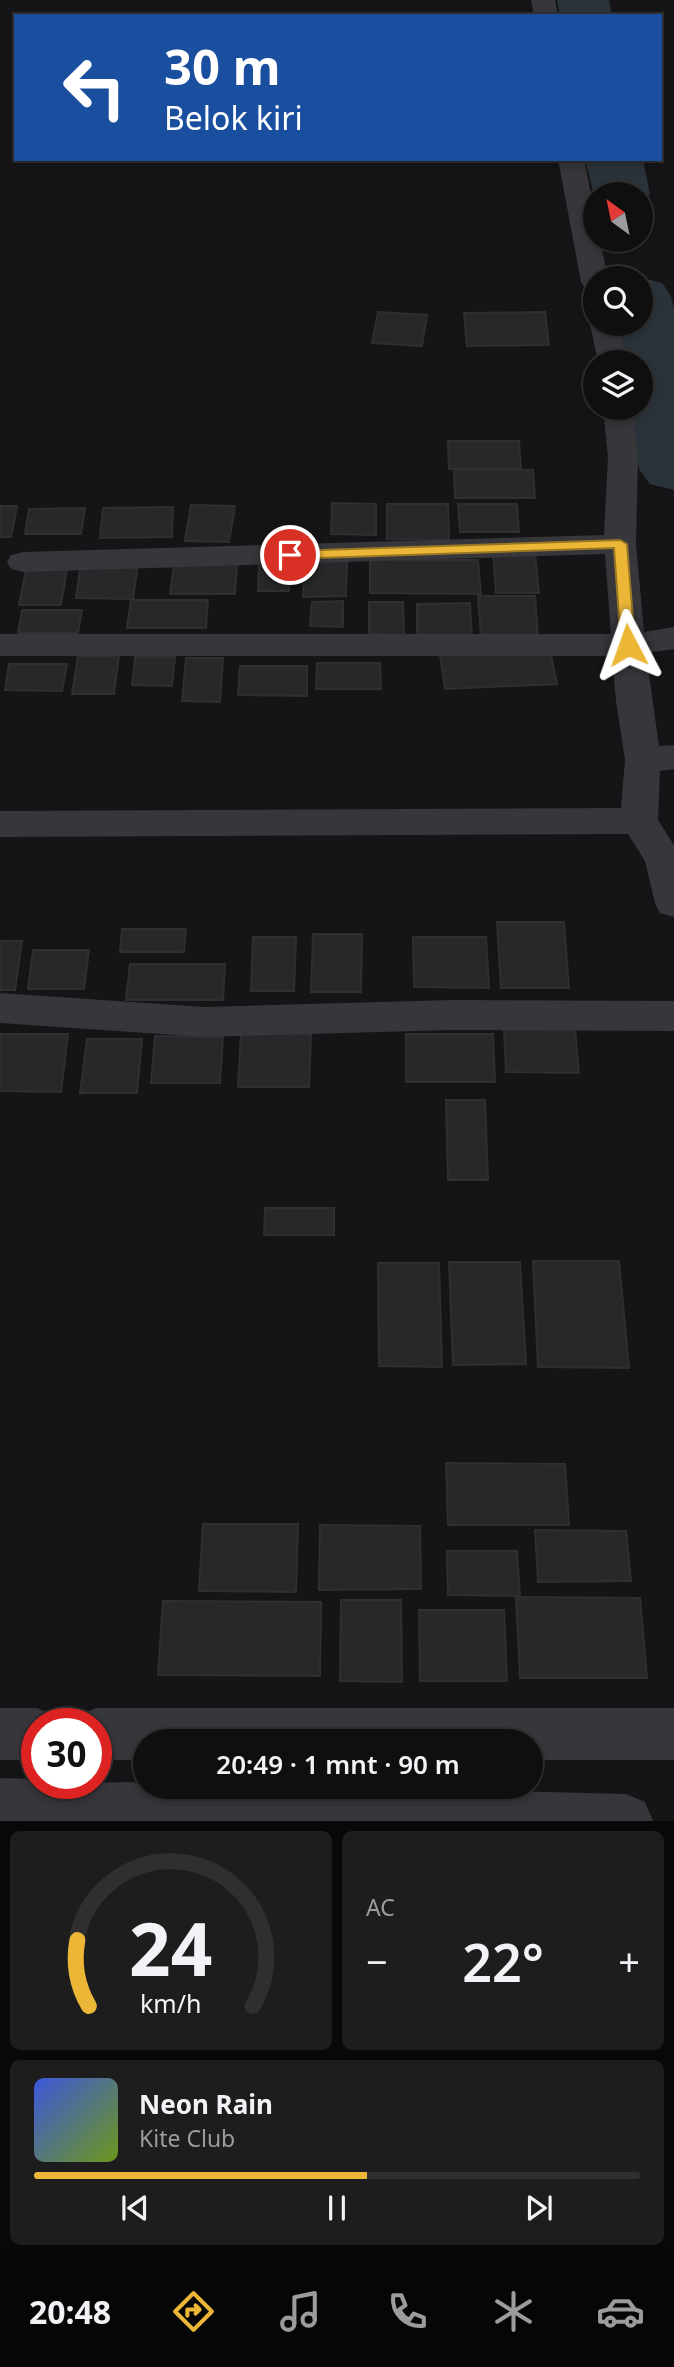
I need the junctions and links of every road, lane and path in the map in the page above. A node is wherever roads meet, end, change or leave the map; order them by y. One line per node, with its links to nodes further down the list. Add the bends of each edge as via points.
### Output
1 (571, 161): 2 (street)
2 (592, 266)
3 (619, 420): 4 (street, via 623,457)
4 (620, 544): 5 (street); 8 (street)
5 (23, 562)
6 (672, 638): 8 (street)
7 (0, 645): 8 (street)
8 (628, 645): 9 (street, via 633,701)
9 (658, 759): 10 (street)
10 (639, 821): 11 (street); 12 (street, via 664,860)
11 (0, 824)
12 (673, 891)
13 (0, 1008): 14 (street, via 204,1022 452,1014)
14 (674, 1016)
15 (0, 1734): 16 (street)
16 (21, 1734)
17 (112, 1734): 18 (street)
18 (674, 1734)
19 (0, 1805): 20 (street)
20 (626, 1821)

